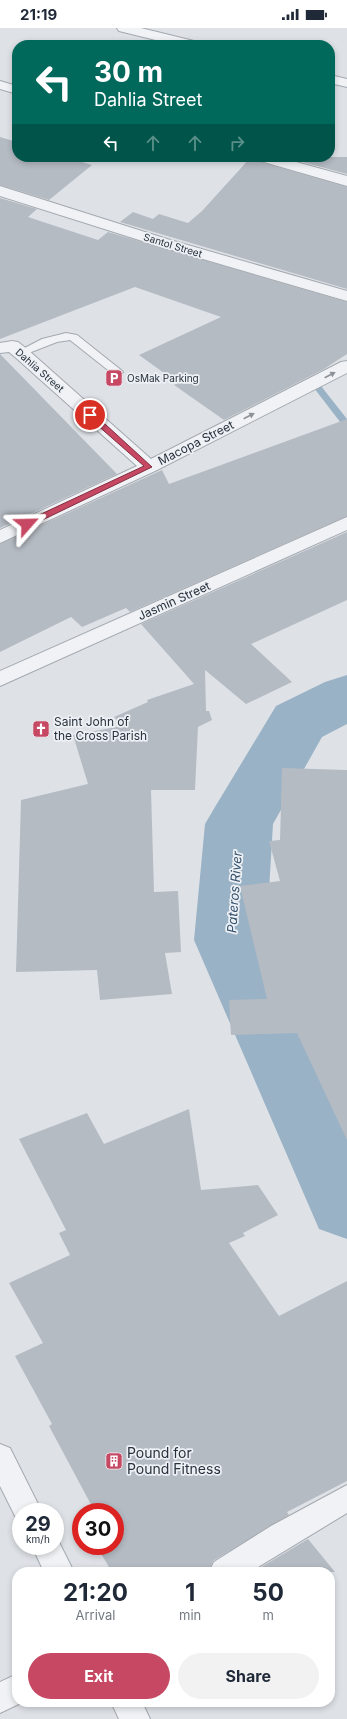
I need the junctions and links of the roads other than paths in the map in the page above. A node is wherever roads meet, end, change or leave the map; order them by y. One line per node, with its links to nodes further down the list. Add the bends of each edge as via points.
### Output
1 (124, 28): 2 (street)
2 (173, 40)
3 (335, 80): 4 (street)
4 (347, 83)
5 (0, 85): 6 (street)
6 (12, 89)
7 (280, 162): 8 (street)
8 (347, 180)
9 (0, 191): 10 (street, Santol Street, via 161,242)
10 (347, 296)
11 (0, 348): 12 (street, Dahlia Street, via 12,346)
12 (21, 353): 14 (lane, via 54,339 72,337); 15 (street, Dahlia Street)
13 (347, 366): 15 (street, Macopa Street, one-way to 13)
14 (117, 372)
15 (148, 467): 17 (street, Macopa Street)
16 (347, 523): 18 (street, Jasmin Street)
17 (0, 537)
18 (0, 679)
19 (0, 1457): 21 (street)
20 (347, 1498): 24 (street)
21 (23, 1503)
22 (50, 1555): 23 (street)
23 (56, 1567)
24 (232, 1567)
25 (12, 1692): 26 (street)
26 (0, 1698)
27 (128, 1707): 28 (street)
28 (134, 1719)

